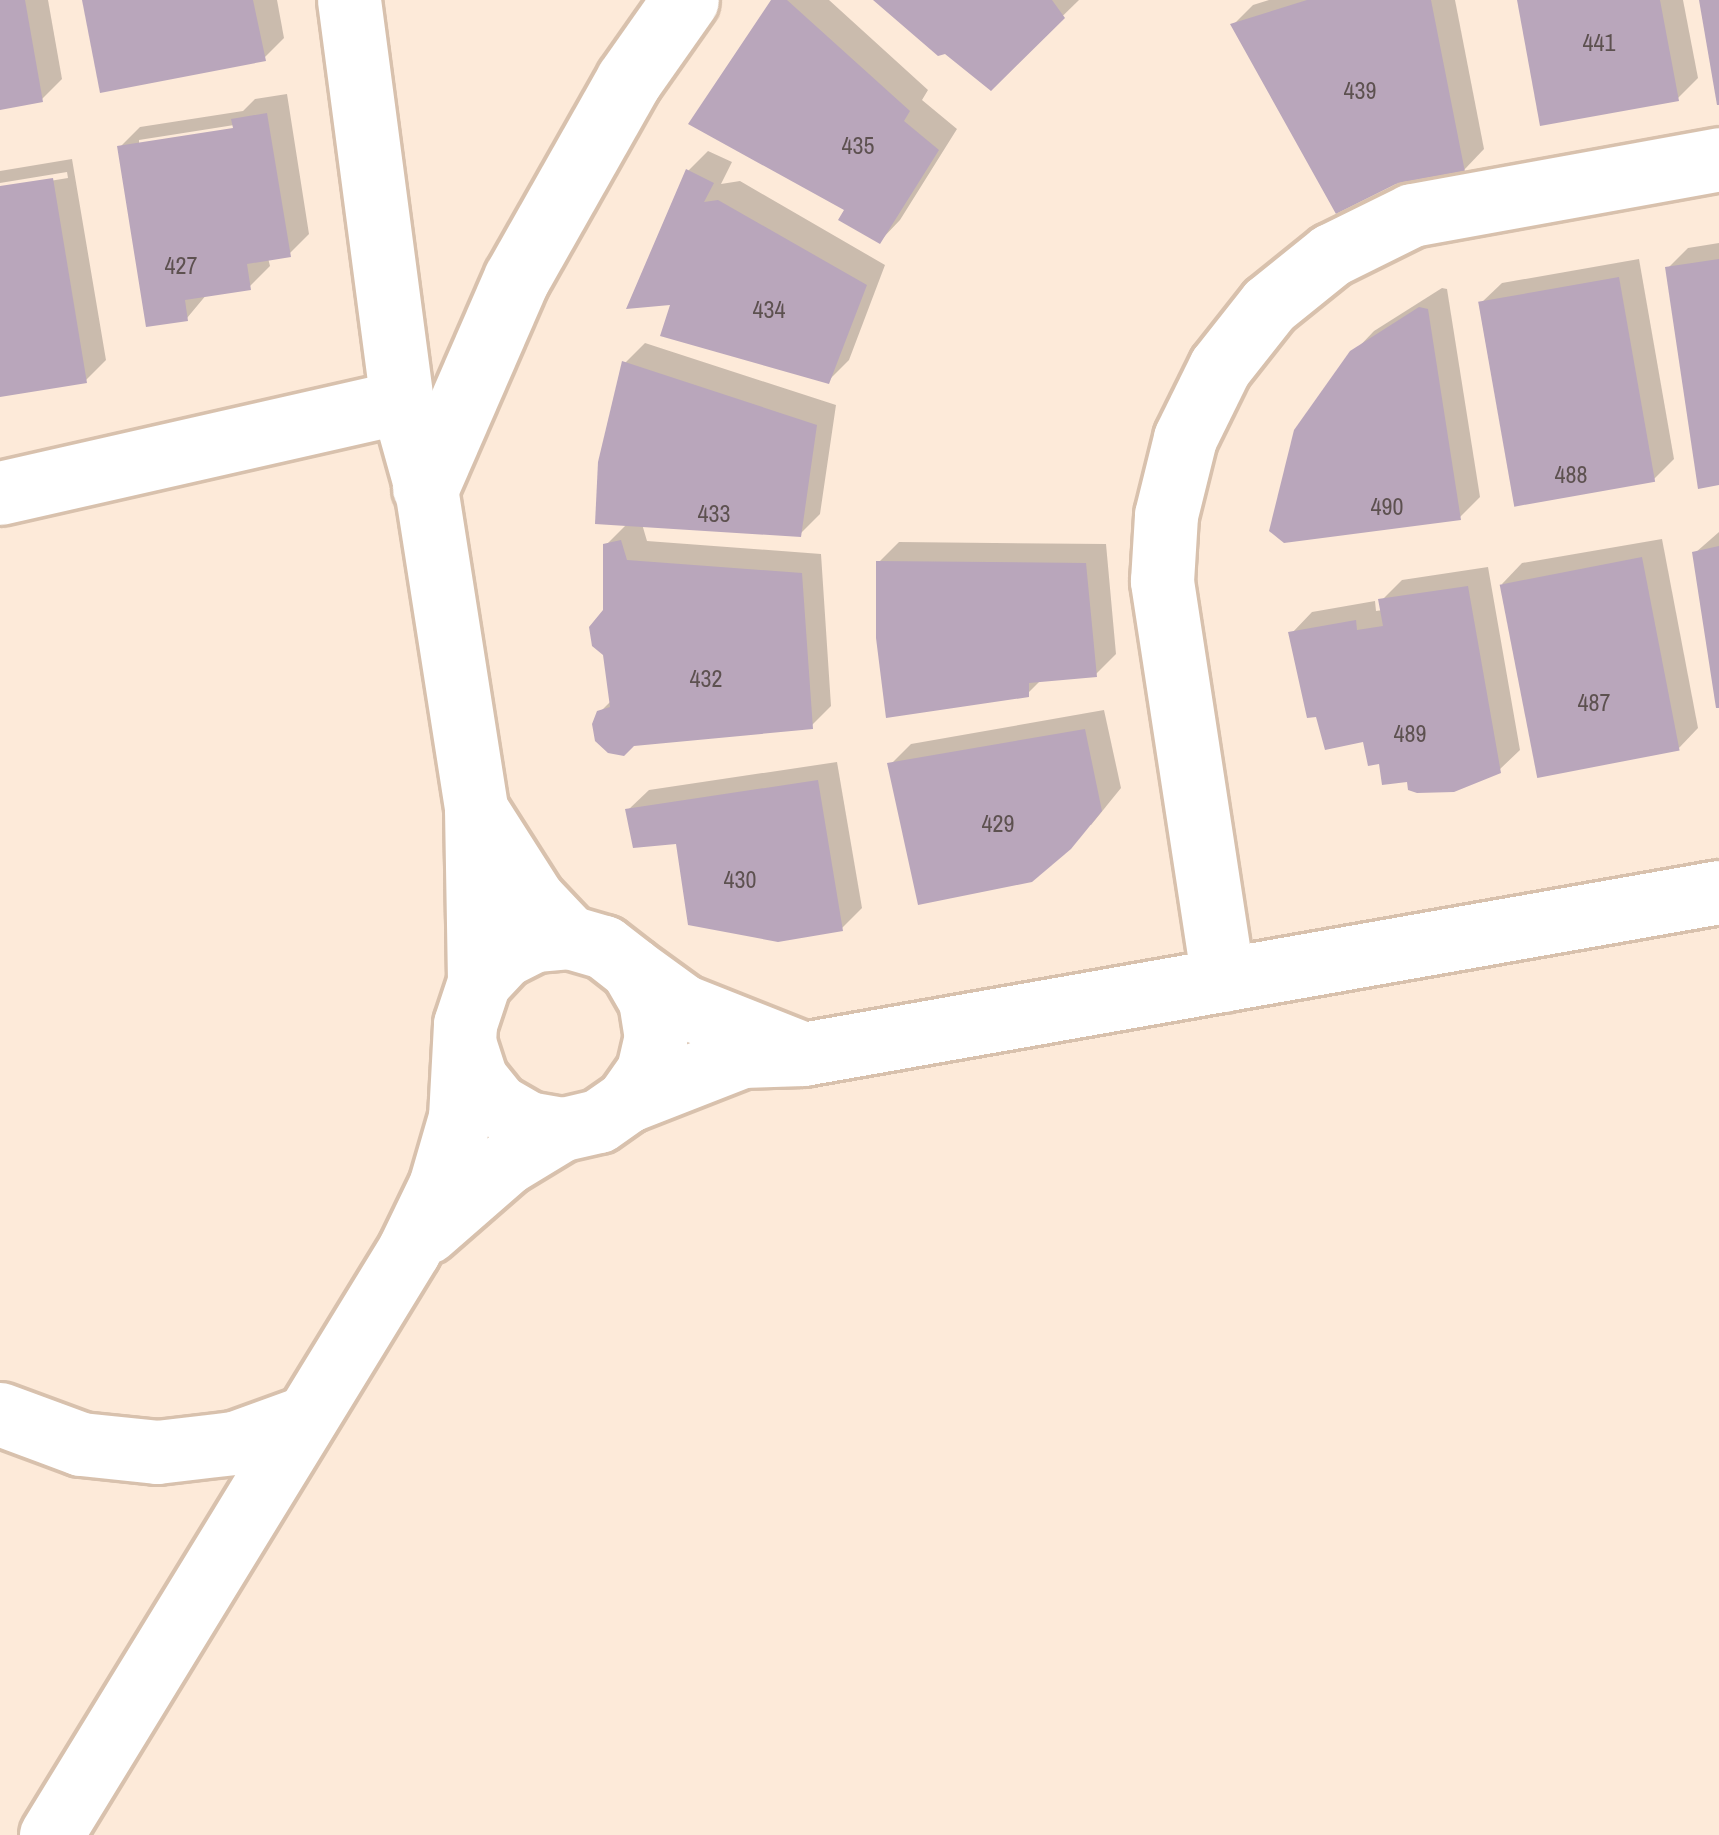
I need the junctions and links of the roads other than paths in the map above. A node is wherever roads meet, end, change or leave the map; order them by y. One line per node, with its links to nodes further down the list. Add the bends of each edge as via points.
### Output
1 (349, 0): 4 (street)
2 (686, 0): 5 (street, via 628,81 517,279)
3 (1719, 159): 11 (street, via 1412,215 1316,267 1269,304 1220,367 1186,438 1166,515 1162,581)
4 (402, 402): 5 (street); 6 (street)
5 (426, 488): 7 (street)
6 (0, 493)
7 (476, 809): 9 (street, via 532,899); 12 (street)
8 (1719, 892): 11 (street)
9 (569, 937): 10 (street, via 604,947); 12 (street, via 535,940 503,956)
10 (632, 969): 14 (street, via 683,1006); 15 (street, via 650,1000 656,1036 648,1072)
11 (1223, 980): 14 (street)
12 (479, 982): 13 (street)
13 (465, 1046): 16 (street, via 476,1079 498,1106); 17 (street, via 460,1118)
14 (803, 1054): 15 (street, via 742,1056)
15 (627, 1101): 16 (street, via 598,1121)
16 (562, 1129): 17 (street, via 454,1203)
17 (409, 1250): 19 (street)
18 (0, 1414): 19 (street, via 82,1444 158,1452 234,1443)
19 (306, 1418): 20 (street)
20 (50, 1835)

